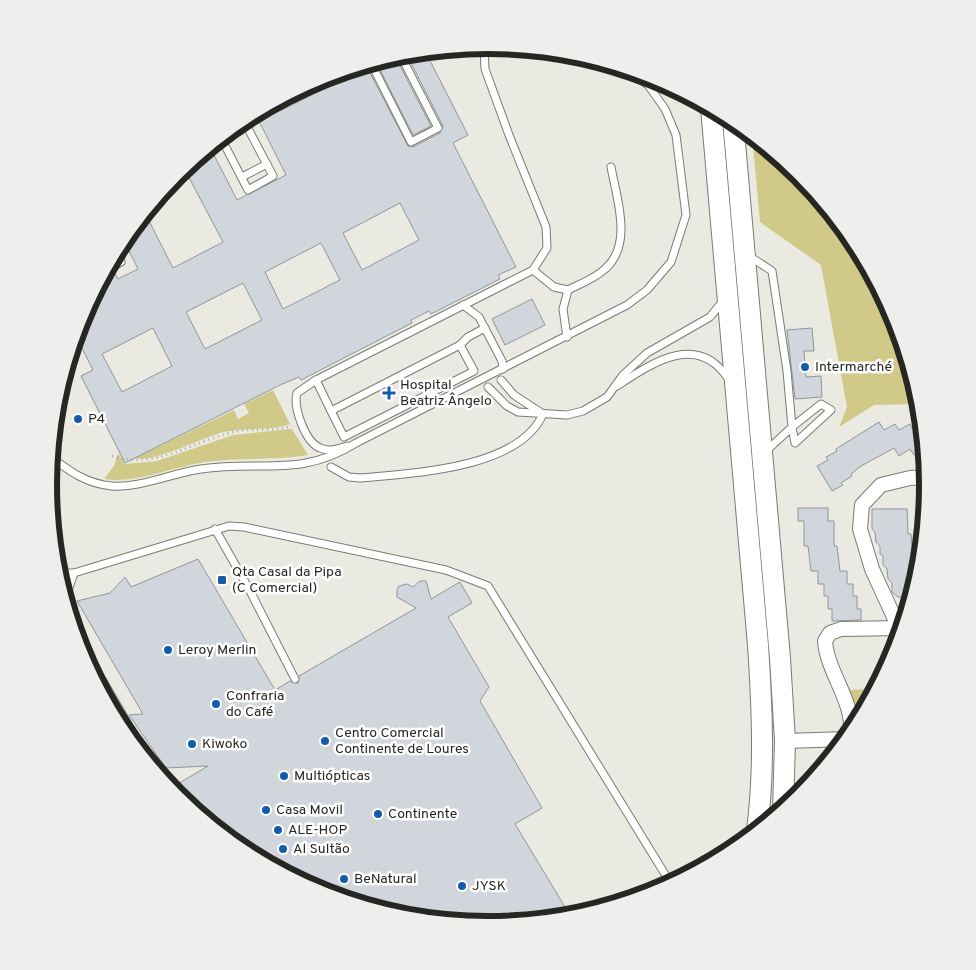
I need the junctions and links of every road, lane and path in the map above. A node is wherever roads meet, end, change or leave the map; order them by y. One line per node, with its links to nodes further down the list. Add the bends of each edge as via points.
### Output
1 (485, 54): 15 (lane, via 486,69 508,134 546,227 547,248)
2 (404, 62): 3 (lane, via 438,128 411,142)
3 (372, 69)
4 (328, 85): 7 (path)
5 (648, 85): 20 (lane, via 665,109 676,135 686,215 671,262 647,290 627,305)
6 (712, 117): 16 (main road)
7 (254, 122)
8 (248, 126): 11 (lane)
9 (735, 131): 14 (main road)
10 (224, 144): 13 (lane)
11 (267, 164): 13 (lane); 13 (lane, via 274,176 248,190)
12 (612, 167): 17 (lane, via 620,219 619,250 604,270)
13 (242, 177)
14 (745, 254): 31 (lane, via 772,271); 33 (main road)
15 (533, 270): 17 (lane, via 554,288); 18 (lane)
16 (727, 289): 26 (lane, via 724,300 710,317 654,348 623,375); 27 (main road)
17 (568, 290): 20 (lane, via 563,309)
18 (463, 305): 19 (lane, via 474,312); 23 (lane)
19 (485, 328): 21 (lane, via 468,336); 22 (lane)
20 (567, 337): 22 (lane)
21 (460, 345): 28 (lane); 28 (lane, via 474,371 344,437)
22 (503, 369): 32 (lane)
23 (316, 380): 28 (lane); 30 (lane, via 297,393 295,406)
24 (501, 380): 29 (lane, via 514,395)
25 (488, 387): 29 (lane, via 518,412)
26 (615, 388): 27 (lane, via 653,363 680,354 708,360 725,374); 29 (lane, via 599,403 584,411 567,415)
27 (736, 392): 49 (main road, via 763,725)
28 (331, 412)
29 (543, 414): 36 (lane, via 538,427 513,446 472,463 360,478 349,477)
30 (302, 422): 32 (lane, via 311,440 321,449 334,450); 34 (path, via 284,429 251,430 220,436 149,460)
31 (792, 426): 31 (lane, via 821,404 831,410 795,443); 33 (lane)
32 (356, 443): 35 (lane, via 338,455 320,461 293,466 201,469 132,485 97,484 72,473)
33 (763, 454): 47 (main road)
34 (112, 456)
35 (58, 462)
36 (331, 466)
37 (919, 477): 42 (street, via 882,485 862,505 860,530 872,569)
38 (215, 528): 40 (lane); 44 (lane); 50 (lane, via 244,527 316,542 446,570 488,586)
39 (66, 573): 40 (lane)
40 (74, 573): 41 (lane)
41 (69, 588)
42 (897, 620)
43 (894, 628): 45 (street, via 841,628 830,633 825,641 826,653)
44 (295, 678)
45 (850, 719)
46 (836, 739): 47 (street)
47 (785, 741): 48 (main road)
48 (783, 799)
49 (758, 821)
50 (666, 877)

